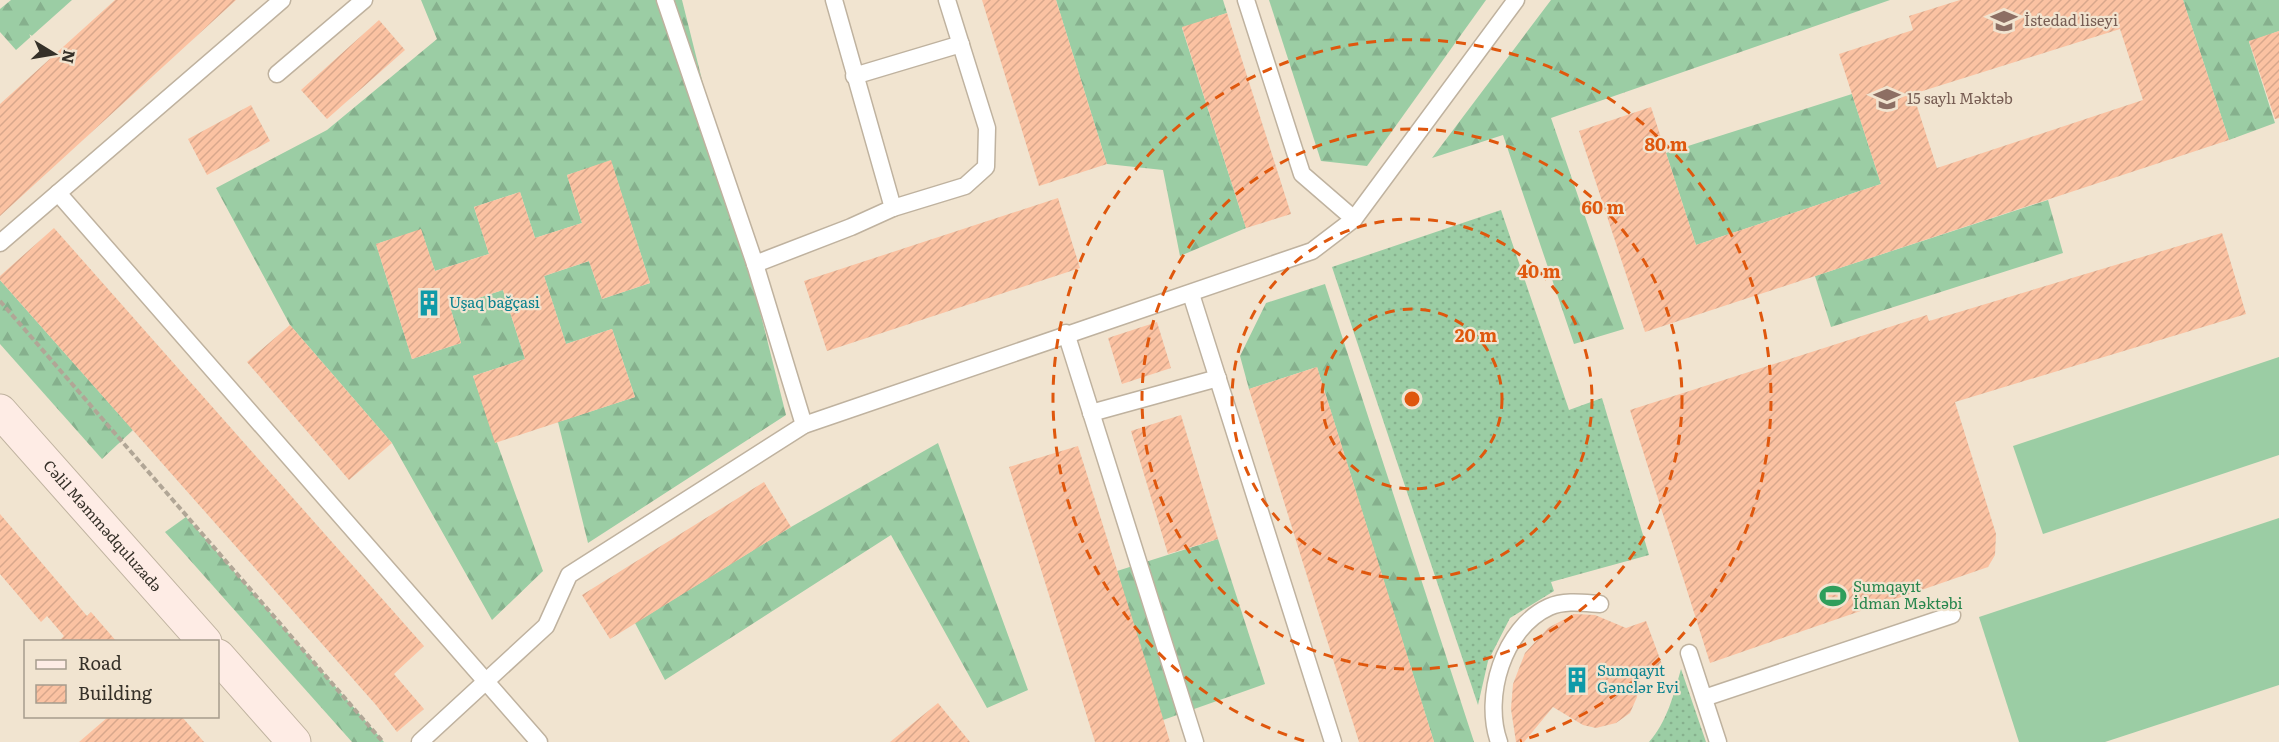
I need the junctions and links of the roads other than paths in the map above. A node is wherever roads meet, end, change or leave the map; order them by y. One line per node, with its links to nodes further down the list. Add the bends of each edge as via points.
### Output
1 (282, 0): 11 (lane)
2 (364, 0): 9 (lane)
3 (665, 0): 15 (lane)
4 (834, 0): 10 (lane)
5 (947, 0): 8 (lane)
6 (1246, 0): 13 (lane, via 1302,174)
7 (1516, 0): 13 (lane)
8 (962, 44): 10 (lane); 12 (lane, via 987,128 986,167 965,186)
9 (277, 74)
10 (854, 76): 12 (lane)
11 (58, 193): 14 (lane); 27 (lane)
12 (893, 208): 15 (lane)
13 (1354, 219): 16 (lane, via 1312,251)
14 (0, 243)
15 (755, 264): 21 (lane)
16 (1191, 294): 17 (lane); 18 (lane)
17 (1066, 333): 20 (lane); 21 (lane)
18 (1218, 378): 20 (lane); 33 (lane)
19 (0, 411): 24 (main road, Cəlil Məmmədquluzadə)
20 (1091, 413): 32 (lane)
21 (804, 425): 27 (lane, via 569,575 546,626)
22 (1600, 604): 34 (lane, via 1572,602 1549,607 1523,627 1508,649 1499,674 1494,707)
23 (1952, 615): 28 (lane)
24 (203, 640)
25 (1689, 653): 28 (lane)
26 (219, 657): 29 (main road)
27 (486, 682): 30 (lane); 31 (lane)
28 (1704, 698): 35 (lane)
29 (294, 742)
30 (420, 742)
31 (539, 742)
32 (1195, 742)
33 (1333, 742)
34 (1499, 742)
35 (1718, 742)

